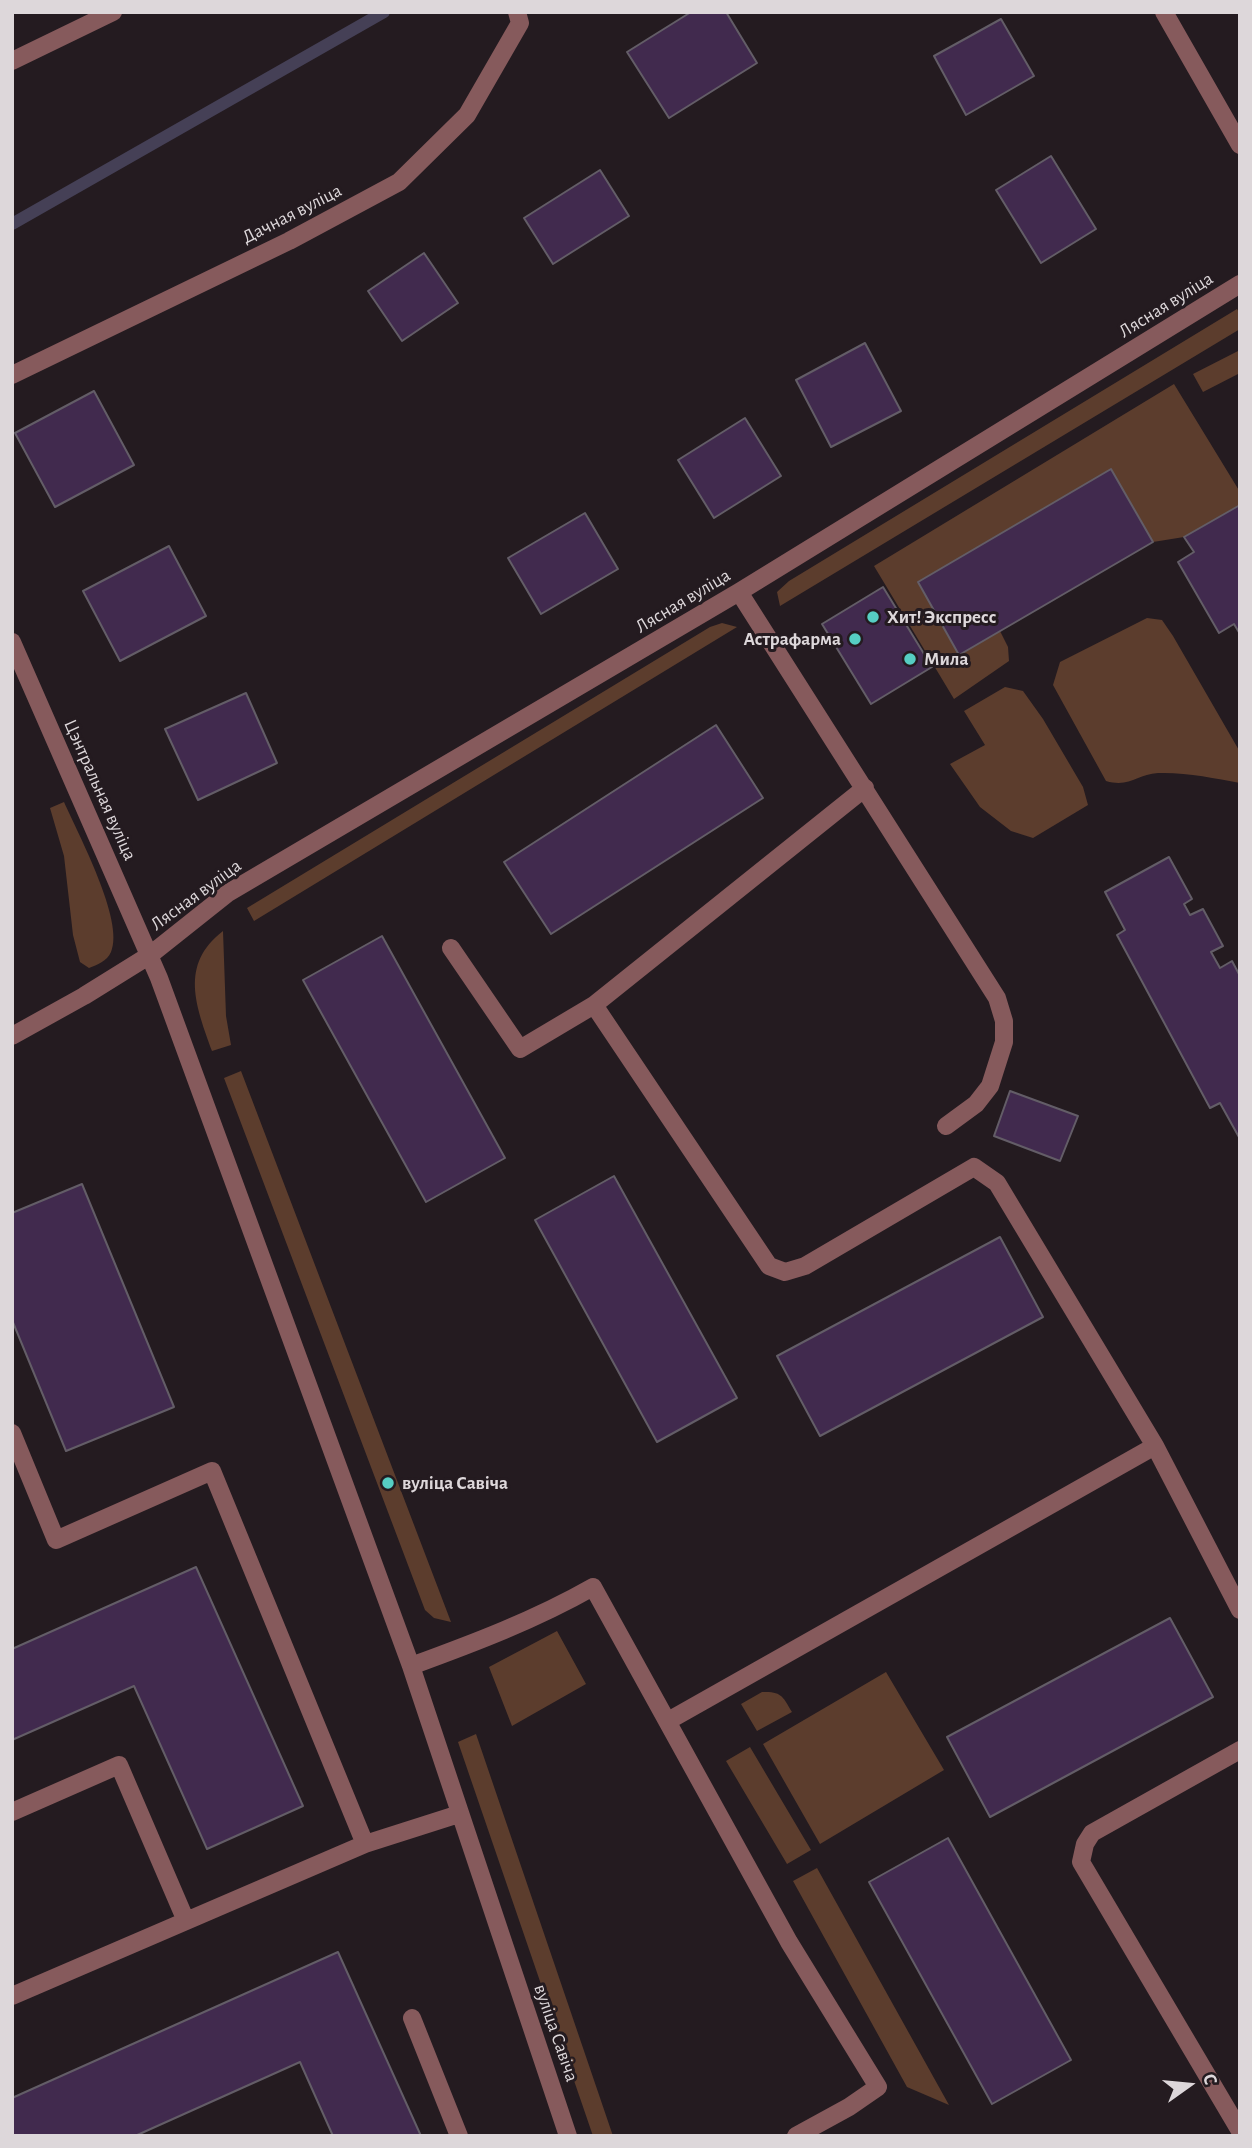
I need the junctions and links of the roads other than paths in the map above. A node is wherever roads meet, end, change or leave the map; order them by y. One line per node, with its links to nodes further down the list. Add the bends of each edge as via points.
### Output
1 (113, 12): 4 (street)
2 (517, 12): 7 (street, Дачная вуліца, via 520,23 467,115 399,182 289,241)
3 (1164, 12): 5 (street)
4 (12, 61)
5 (1240, 145)
6 (1240, 284): 8 (street, Лясная вуліца)
7 (12, 375)
8 (739, 592): 10 (street); 12 (street, Лясная вуліца, via 228,892)
9 (12, 642): 12 (street, Цэнтральная вуліца)
10 (864, 788): 13 (street); 15 (street, via 997,998 1004,1021 1004,1042 990,1086 976,1104)
11 (451, 948): 13 (street, via 520,1049)
12 (150, 955): 14 (street, Лясная вуліца); 19 (street, вуліца Савіча)
13 (594, 1004): 17 (street, via 769,1266 785,1272 805,1266 974,1167 997,1183)
14 (12, 1036)
15 (946, 1126)
16 (12, 1433): 24 (street, via 56,1540 212,1471)
17 (1155, 1446): 18 (street); 20 (street)
18 (1240, 1610)
19 (411, 1666): 20 (street, via 543,1614 593,1587); 23 (street, вуліца Савіча)
20 (668, 1721): 31 (street, via 789,1942 878,2087)
21 (1240, 1750): 28 (street, via 1092,1833 1082,1862)
22 (12, 1812): 25 (street, via 119,1765)
23 (460, 1814): 24 (street); 30 (street, вуліца Савіча)
24 (365, 1844): 25 (street)
25 (186, 1921): 26 (street)
26 (12, 1996)
27 (412, 2018): 29 (street)
28 (1240, 2131)
29 (458, 2136)
30 (568, 2136)
31 (796, 2136)

